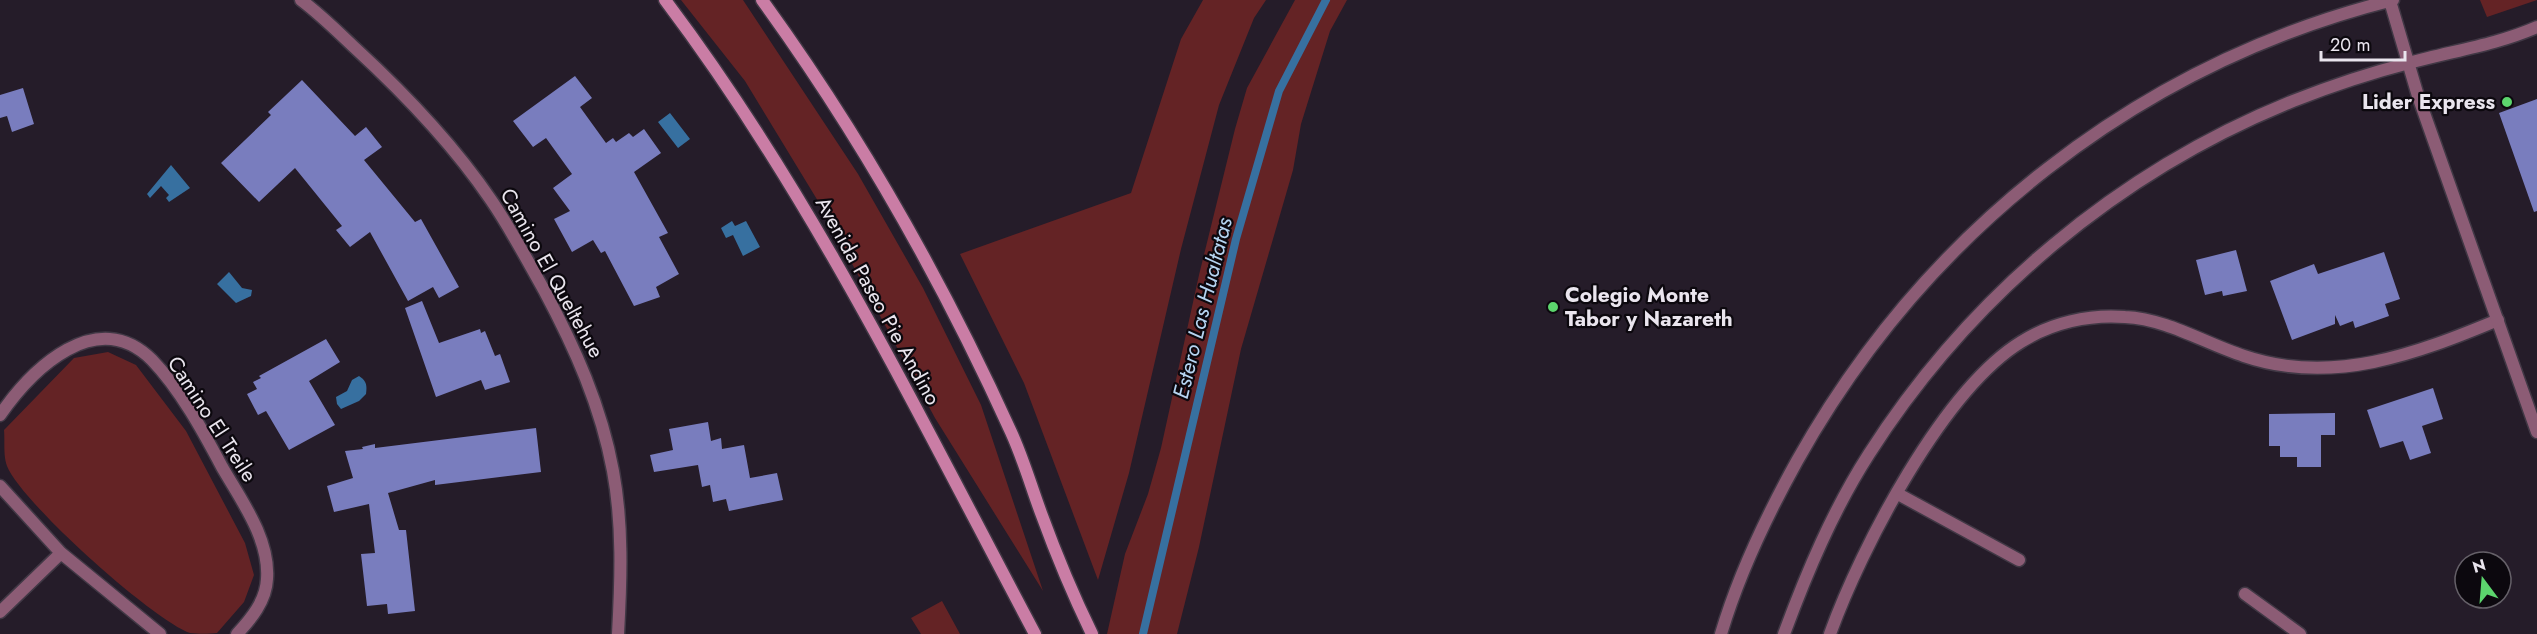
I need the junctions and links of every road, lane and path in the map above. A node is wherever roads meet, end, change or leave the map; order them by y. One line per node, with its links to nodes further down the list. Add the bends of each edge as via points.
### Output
1 (301, 0): 19 (street, Camino El Queltehue, via 371,63 460,158 519,245 575,351 598,409 613,472 620,549)
2 (665, 0): 20 (main road, Avenida Paseo Pie Andino, via 769,151 844,274)
3 (762, 0): 16 (main road, via 837,108 947,299 1012,434)
4 (2391, 0): 6 (street); 21 (street, via 2252,48 2152,97 2056,160 1990,216 1919,289 1853,371 1828,409 1757,538)
5 (2537, 27): 6 (street, via 2487,44)
6 (2407, 63): 7 (street); 22 (street, via 2293,101 2181,154 2093,213 2003,289 1930,369 1868,456 1831,522)
7 (2498, 320): 9 (street); 11 (street, via 2408,355 2344,367 2312,368 2247,357 2140,318 2105,317 2058,325 2020,342 1977,381 1932,437)
8 (0, 415): 18 (street, Camino El Treile, via 47,363 80,343 108,339 122,342 151,360 213,451 263,549 265,592)
9 (2537, 432)
10 (0, 486): 12 (street)
11 (1898, 494): 13 (street); 23 (street, via 1850,582)
12 (61, 553): 15 (street); 17 (street)
13 (2019, 560)
14 (2245, 594): 24 (street)
15 (0, 612)
16 (1089, 628)
17 (160, 634)
18 (237, 634)
19 (618, 634)
20 (1035, 634)
21 (1721, 634)
22 (1784, 634)
23 (1830, 634)
24 (2300, 634)

